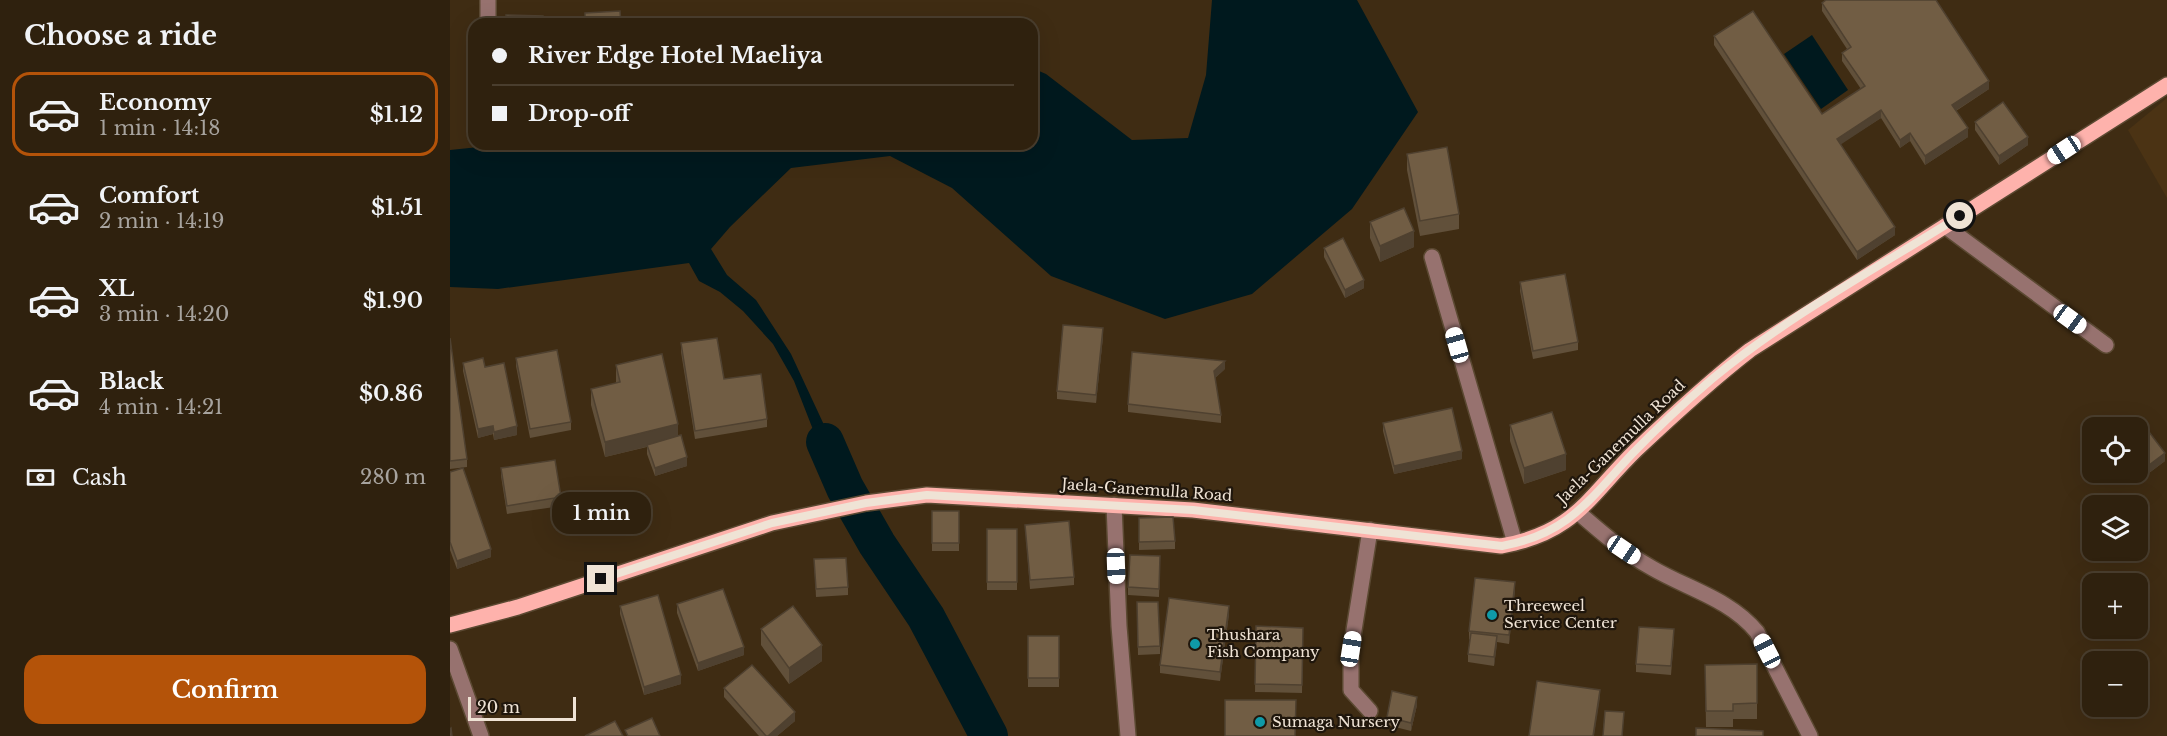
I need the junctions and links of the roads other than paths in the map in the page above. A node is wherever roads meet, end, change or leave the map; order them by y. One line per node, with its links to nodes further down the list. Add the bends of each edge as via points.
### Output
1 (488, 0): 2 (street)
2 (488, 17)
3 (2167, 85): 4 (main road, Jaela-Ganemulla Road)
4 (1945, 226): 6 (street); 8 (main road, Jaela-Ganemulla Road, via 1821,303 1711,380 1635,452)
5 (1432, 257): 10 (street)
6 (2106, 345)
7 (1114, 505): 9 (main road, Jaela-Ganemulla Road); 11 (main road, Jaela-Ganemulla Road, via 927,495 866,503 772,523); 15 (street)
8 (1579, 513): 10 (main road, Jaela-Ganemulla Road); 16 (street, via 1652,568 1745,617 1757,632)
9 (1370, 530): 10 (main road, Jaela-Ganemulla Road, via 1502,546); 13 (street, via 1351,649 1351,690)
10 (1515, 543)
11 (450, 626)
12 (450, 648): 14 (street)
13 (1370, 711)
14 (481, 736)
15 (1128, 736)
16 (1810, 736)

